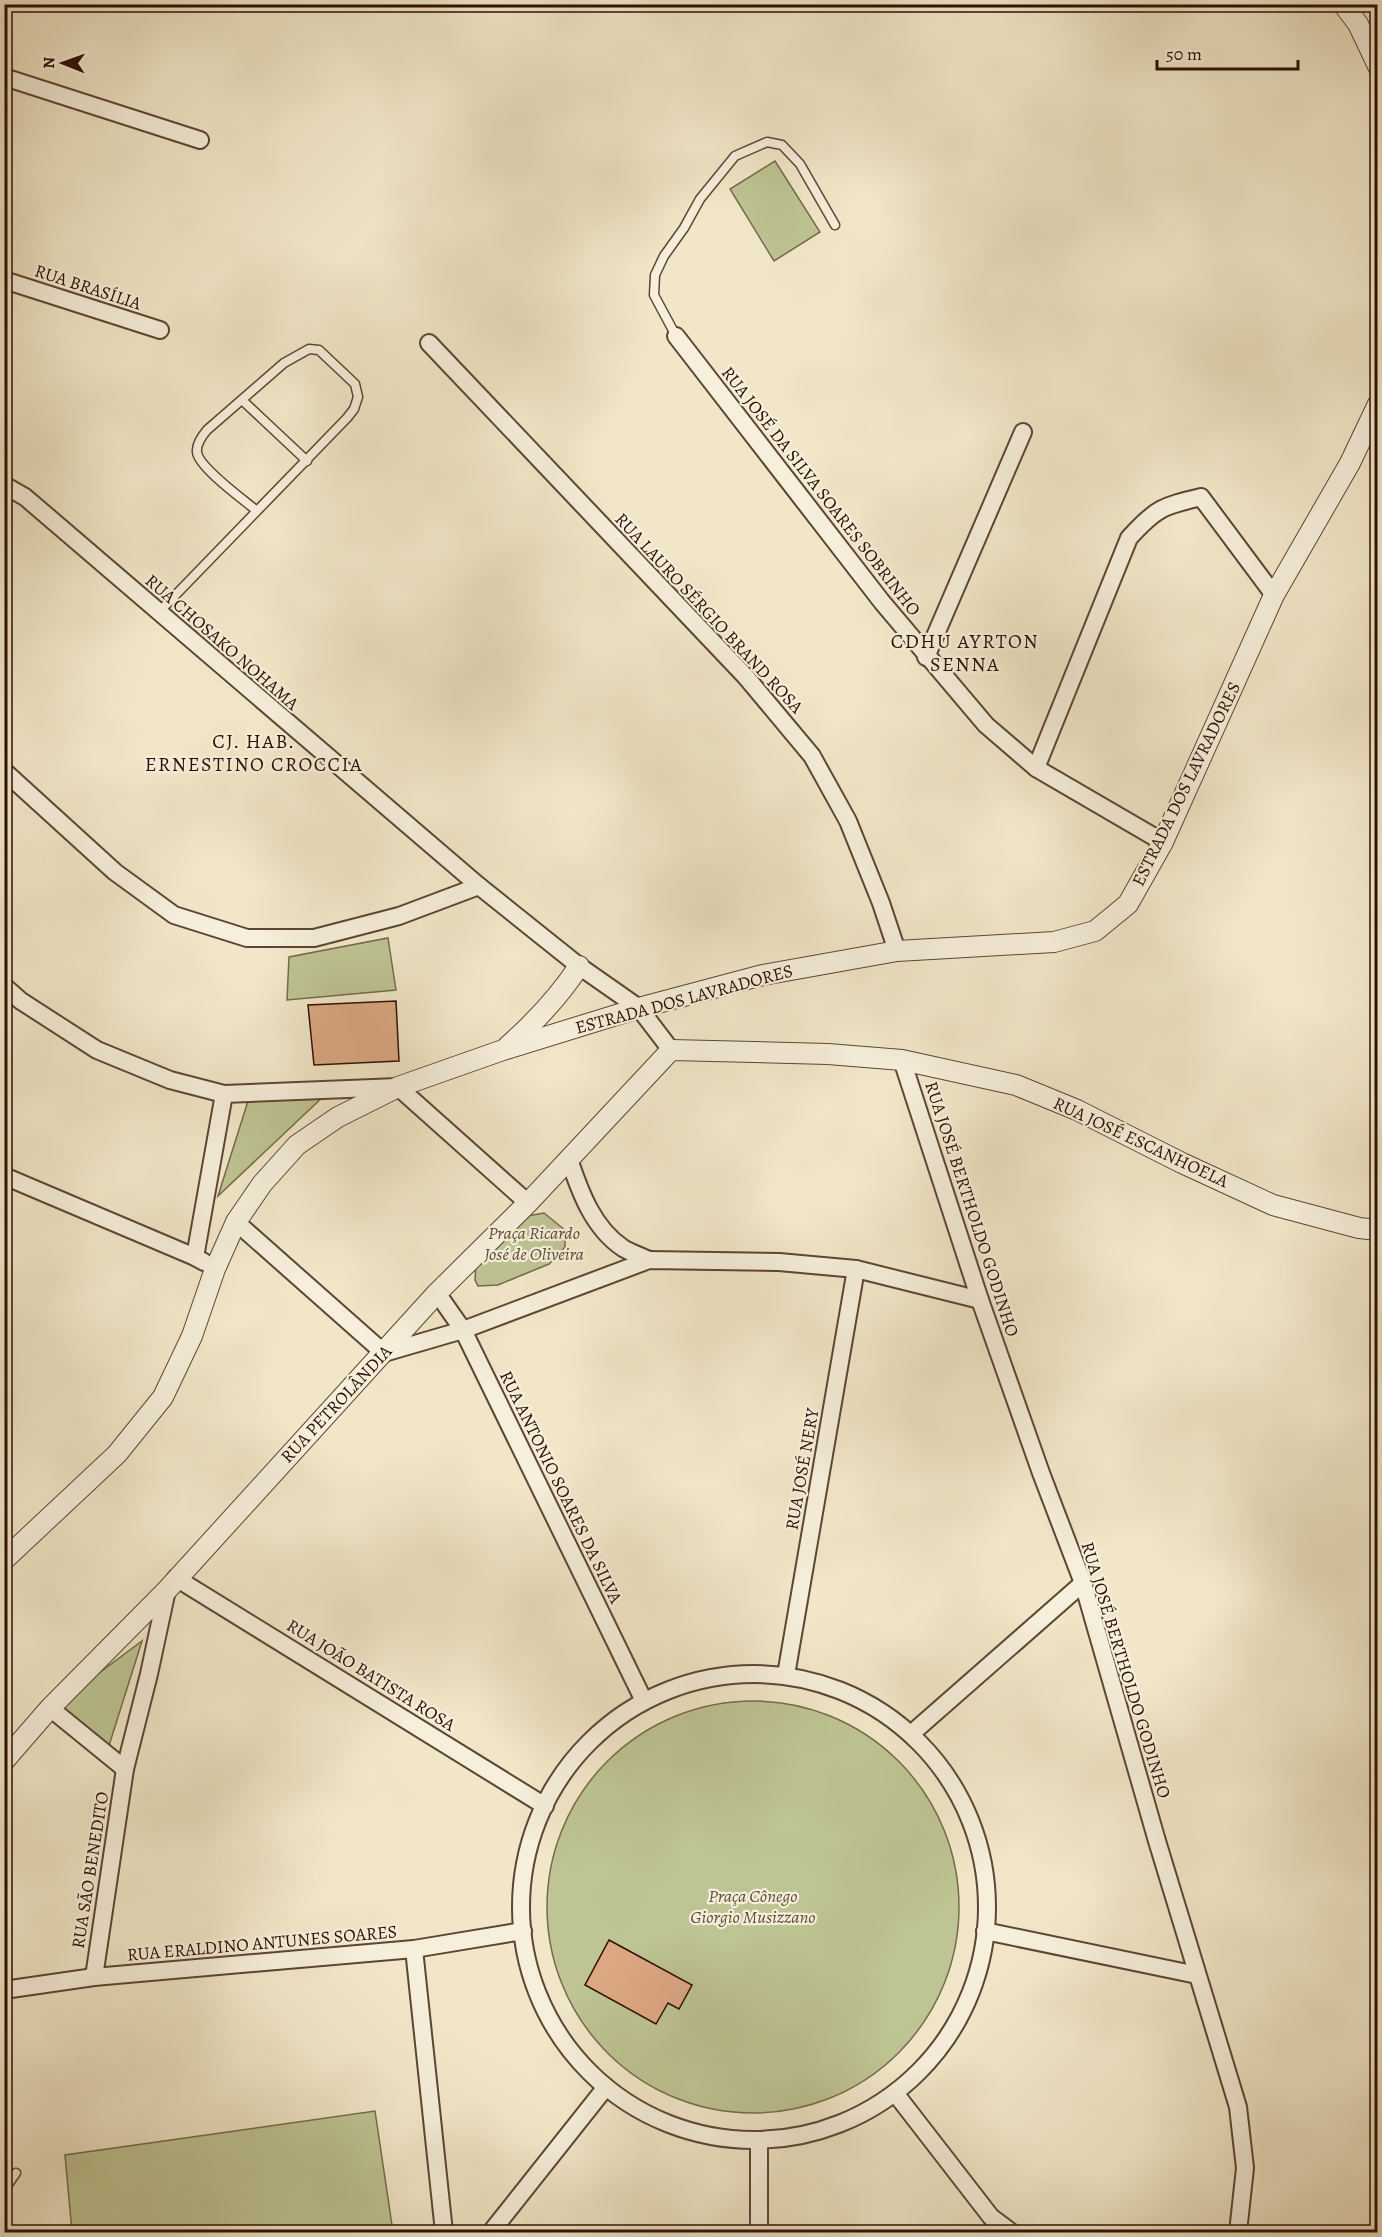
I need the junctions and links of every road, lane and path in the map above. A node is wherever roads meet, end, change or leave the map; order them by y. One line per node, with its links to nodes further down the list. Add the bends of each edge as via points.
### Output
1 (1343, 4): 2 (street, via 1358,24)
2 (1377, 66)
3 (4, 77): 4 (street)
4 (200, 140)
5 (835, 225): 8 (lane, via 800,164 782,145 767,142 735,156 700,199 655,275 654,295)
6 (4, 280): 7 (street, RUA BRASÍLIA)
7 (160, 330)
8 (676, 336): 18 (street, RUA JOSÉ DA SILVA SOARES SOBRINHO)
9 (429, 343): 23 (street, RUA LAURO SÉRGIO BRAND ROSA, via 746,677 812,756 848,821)
10 (242, 400): 13 (lane); 13 (lane, via 295,356 309,349 326,356 355,384 358,397 354,409); 15 (lane, via 207,430 197,452 201,464)
11 (1377, 404): 16 (street, ESTRADA DOS LAVRADORES, via 1350,463)
12 (1023, 432): 18 (street)
13 (307, 461): 15 (lane)
14 (4, 485): 17 (street, RUA CHOSAKO NOHAMA, via 25,497)
15 (257, 511): 17 (lane)
16 (1274, 596): 19 (street, via 1201,496 1150,515 1129,538); 21 (street, ESTRADA DOS LAVRADORES)
17 (159, 613): 22 (street, RUA CHOSAKO NOHAMA)
18 (926, 657): 19 (street, RUA JOSÉ DA SILVA SOARES SOBRINHO, via 986,725)
19 (1036, 768): 21 (street, RUA JOSÉ DA SILVA SOARES SOBRINHO)
20 (4, 771): 22 (street, via 115,872 174,915 247,938 314,938 399,916)
21 (1162, 842): 23 (street, ESTRADA DOS LAVRADORES, via 1128,904 1095,931 1054,942)
22 (478, 886): 24 (street, RUA CHOSAKO NOHAMA)
23 (897, 951): 26 (street, ESTRADA DOS LAVRADORES, via 763,975)
24 (579, 966): 26 (street, RUA CHOSAKO NOHAMA); 27 (street, via 537,1020)
25 (4, 986): 31 (street, via 97,1050 170,1080)
26 (639, 1008): 27 (street, ESTRADA DOS LAVRADORES); 28 (street, RUA CHOSAKO NOHAMA)
27 (503, 1050): 30 (street, ESTRADA DOS LAVRADORES)
28 (671, 1050): 29 (street, RUA JOSÉ ESCANHOELA); 32 (street, RUA PETROLÂNDIA)
29 (902, 1060): 36 (street, RUA JOSÉ ESCANHOELA, via 1016,1085 1077,1110 1274,1205); 42 (street, RUA JOSÉ BERTHOLDO GODINHO)
30 (398, 1087): 31 (street); 34 (street); 35 (street, ESTRADA DOS LAVRADORES, via 338,1117 297,1145 262,1184)
31 (224, 1094): 37 (street)
32 (569, 1159): 34 (street, RUA PETROLÂNDIA); 38 (street, via 578,1186 602,1230 623,1248)
33 (4, 1176): 37 (street)
34 (528, 1203): 41 (street, RUA PETROLÂNDIA)
35 (236, 1222): 39 (street, ESTRADA DOS LAVRADORES); 44 (street)
36 (1377, 1230)
37 (195, 1257): 39 (street)
38 (649, 1260): 40 (street, via 779,1262); 43 (street)
39 (215, 1269): 45 (street, ESTRADA DOS LAVRADORES, via 192,1336 163,1397 117,1455)
40 (856, 1269): 42 (street); 48 (street, RUA JOSÉ NERY)
41 (437, 1293): 43 (street, RUA ANTONIO SOARES DA SILVA); 44 (street, RUA PETROLÂNDIA)
42 (980, 1300): 46 (street, RUA JOSÉ BERTHOLDO GODINHO)
43 (463, 1330): 44 (street); 49 (street, RUA ANTONIO SOARES DA SILVA)
44 (384, 1353): 47 (street, RUA PETROLÂNDIA)
45 (4, 1560)
46 (1083, 1583): 51 (street); 58 (street, RUA JOSÉ BERTHOLDO GODINHO)
47 (171, 1584): 50 (street, RUA PETROLÂNDIA); 53 (street, RUA SÃO BENEDITO); 54 (street, RUA JOÃO BATISTA ROSA)
48 (786, 1675): 49 (street, via 727,1674 670,1689); 51 (street, via 853,1695)
49 (644, 1701): 54 (street, via 586,1745)
50 (50, 1708): 52 (street, RUA PETROLÂNDIA); 53 (street)
51 (911, 1734): 55 (street, via 951,1782 977,1838 987,1900)
52 (4, 1761)
53 (125, 1769): 59 (street, RUA SÃO BENEDITO)
54 (544, 1806): 56 (street, via 530,1846 522,1888)
55 (985, 1931): 58 (street); 62 (street, via 967,2000 949,2035 924,2067)
56 (523, 1932): 57 (street, RUA ERALDINO ANTUNES SOARES); 61 (street, via 531,1973 547,2012 569,2048)
57 (414, 1949): 59 (street, RUA ERALDINO ANTUNES SOARES); 67 (street)
58 (1197, 1976): 71 (street, RUA JOSÉ BERTHOLDO GODINHO, via 1238,2107 1245,2168)
59 (94, 1977): 60 (street, RUA ERALDINO ANTUNES SOARES)
60 (4, 1990)
61 (606, 2087): 63 (street, via 656,2119 689,2131); 68 (street)
62 (895, 2093): 63 (street, via 830,2128 795,2137); 66 (street)
63 (759, 2140): 69 (street)
64 (16, 2173): 65 (lane)
65 (4, 2190)
66 (993, 2225): 70 (street)
67 (444, 2232)
68 (491, 2232)
69 (759, 2232)
70 (1011, 2232)
71 (1238, 2232)

